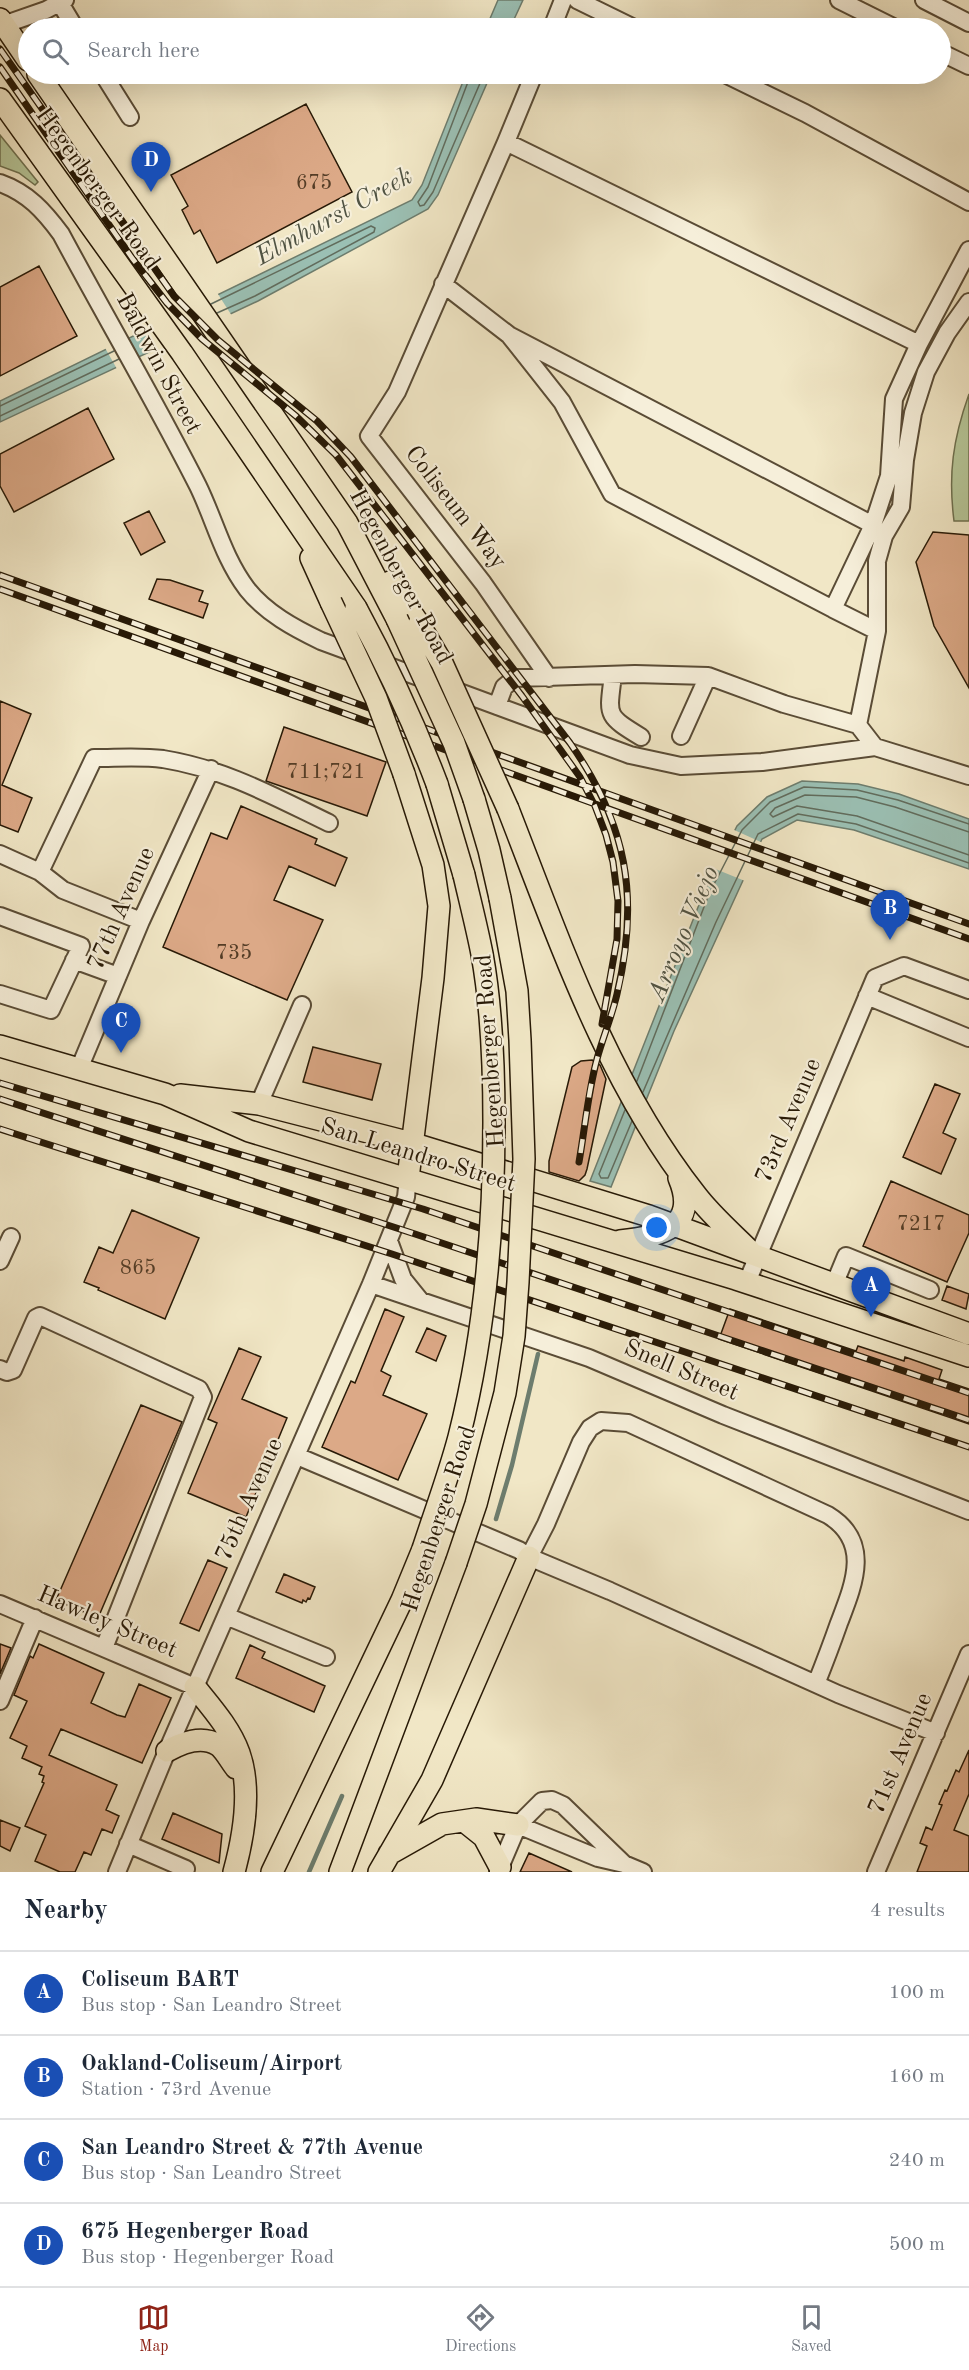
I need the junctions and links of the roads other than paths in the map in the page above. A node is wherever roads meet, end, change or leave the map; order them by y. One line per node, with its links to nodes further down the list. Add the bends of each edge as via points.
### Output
1 (563, 0): 7 (street)
2 (577, 0): 8 (street)
3 (839, 0): 9 (street)
4 (924, 0): 10 (street)
5 (53, 3): 6 (street); 11 (street)
6 (66, 18)
7 (556, 18)
8 (614, 18)
9 (875, 18)
10 (969, 23)
11 (1, 25): 12 (main road)
12 (18, 47)
13 (951, 57): 14 (street)
14 (969, 66)
15 (45, 84): 30 (main road, Hegenberger Road)
16 (109, 84): 20 (street)
17 (530, 84): 21 (street, Coliseum Way)
18 (746, 84): 23 (street)
19 (0, 99): 29 (main road, Hegenberger Road, via 158,318)
20 (130, 117)
21 (506, 142): 25 (street, Coliseum Way); 28 (street)
22 (0, 183): 37 (street, Baldwin Street, via 30,198 61,234 199,488 225,554 248,590 275,615 321,641)
23 (969, 202)
24 (969, 250): 28 (street)
25 (443, 284): 27 (street); 36 (street, Coliseum Way, via 397,392 369,436 483,583)
26 (969, 302): 33 (street, via 946,333 926,372 914,413 901,507 884,536 877,561)
27 (509, 335): 31 (street); 32 (street, via 562,402 612,494)
28 (919, 344): 31 (street, via 894,399 889,476)
29 (290, 511): 60 (main road, 75th Avenue, bridge, via 376,698 433,865 439,906); 101 (main road, Hegenberger Road, bridge, via 356,608 394,680 437,784 482,954 492,1043 494,1158 486,1282 471,1382 458,1437 423,1549 402,1600)
30 (347, 523): 61 (main road, bridge, via 442,663 508,809 594,1024 644,1120); 102 (main road, Hegenberger Road, bridge, via 444,721 489,850 517,991 524,1159 514,1336 505,1393 456,1563)
31 (873, 525): 32 (street)
32 (833, 609): 33 (street)
33 (877, 631): 38 (street)
34 (613, 675): 35 (street); 36 (street); 40 (street, via 610,707 615,720)
35 (708, 676): 38 (street, via 784,704); 39 (street)
36 (549, 678): 37 (street, via 515,678 504,687)
37 (498, 706): 41 (street, Baldwin Street, via 630,755 681,766 762,762)
38 (858, 725): 41 (street)
39 (681, 736)
40 (641, 737)
41 (875, 747): 43 (street)
42 (211, 769): 44 (street); 46 (street, via 160,759 94,758); 48 (street, 77th Avenue)
43 (969, 776)
44 (329, 823)
45 (0, 854): 46 (street)
46 (40, 873): 48 (street, via 63,890)
47 (0, 916): 49 (street, via 81,946)
48 (141, 921): 50 (street, 77th Avenue)
49 (74, 960): 50 (street); 52 (street, via 51,1010)
50 (118, 976): 57 (street, 77th Avenue)
51 (969, 990): 53 (street, 73rd Avenue, via 904,966 874,978)
52 (0, 994)
53 (867, 996): 55 (street); 67 (street, 73rd Avenue)
54 (302, 1005): 59 (street)
55 (969, 1038)
56 (0, 1046): 57 (main road, San Leandro Street)
57 (80, 1069): 58 (main road, San Leandro Street)
58 (165, 1094): 59 (main road, San Leandro Street); 62 (main road, San Leandro Street, via 249,1131)
59 (259, 1104): 60 (main road, San Leandro Street)
60 (411, 1143): 62 (main road, 75th Avenue); 63 (main road, San Leandro Street)
61 (671, 1161): 63 (main road, via 686,1201); 67 (main road, via 706,1207)
62 (408, 1178): 65 (street, 75th Avenue, via 406,1197); 66 (main road, San Leandro Street)
63 (674, 1226): 66 (main road, via 667,1232); 67 (main road, San Leandro Street)
64 (11, 1237): 68 (street)
65 (389, 1241): 70 (street, 75th Avenue); 73 (street, via 403,1279)
66 (614, 1242): 69 (main road, San Leandro Street)
67 (757, 1257): 69 (street, 73rd Avenue); 71 (main road, San Leandro Street)
68 (0, 1259)
69 (747, 1282): 75 (main road, San Leandro Street)
70 (371, 1284): 73 (street, Snell Street); 77 (street, 75th Avenue)
71 (834, 1285): 72 (street, via 846,1256); 74 (main road, San Leandro Street)
72 (930, 1290)
73 (422, 1302): 78 (street, Snell Street, via 589,1358)
74 (969, 1334)
75 (969, 1356)
76 (0, 1369): 83 (street, via 13,1370 40,1316 199,1389 203,1397)
77 (297, 1456): 79 (street); 81 (street, 75th Avenue)
78 (969, 1511)
79 (529, 1557): 86 (street); 86 (street, via 590,1428 601,1421 628,1423 841,1522 855,1550 855,1577); 95 (main road, via 432,1780)
80 (0, 1604): 82 (street, Hawley Street)
81 (226, 1616): 85 (street); 87 (street, 75th Avenue)
82 (34, 1618): 83 (street, Hawley Street); 88 (street)
83 (104, 1648): 87 (street, Hawley Street)
84 (969, 1654): 89 (street, 71st Avenue)
85 (326, 1657)
86 (816, 1684): 89 (street)
87 (195, 1687): 90 (street, 75th Avenue); 91 (main road, via 227,1729 239,1753)
88 (0, 1701)
89 (936, 1733): 104 (street, 71st Avenue)
90 (167, 1751): 91 (main road, via 192,1741 219,1745); 94 (street, 75th Avenue)
91 (245, 1781): 100 (main road, via 245,1813)
92 (464, 1821): 93 (main road); 95 (main road, via 442,1824); 97 (main road, via 484,1837)
93 (518, 1825): 96 (street, via 598,1858); 96 (street, via 542,1801 552,1800 563,1805); 97 (street)
94 (128, 1844): 98 (street, 75th Avenue); 99 (street, via 186,1869)
95 (384, 1863)
96 (624, 1864): 103 (street)
97 (499, 1870)
98 (117, 1872)
99 (184, 1872)
100 (234, 1872)
101 (272, 1872)
102 (340, 1872)
103 (643, 1872)
104 (876, 1872)

